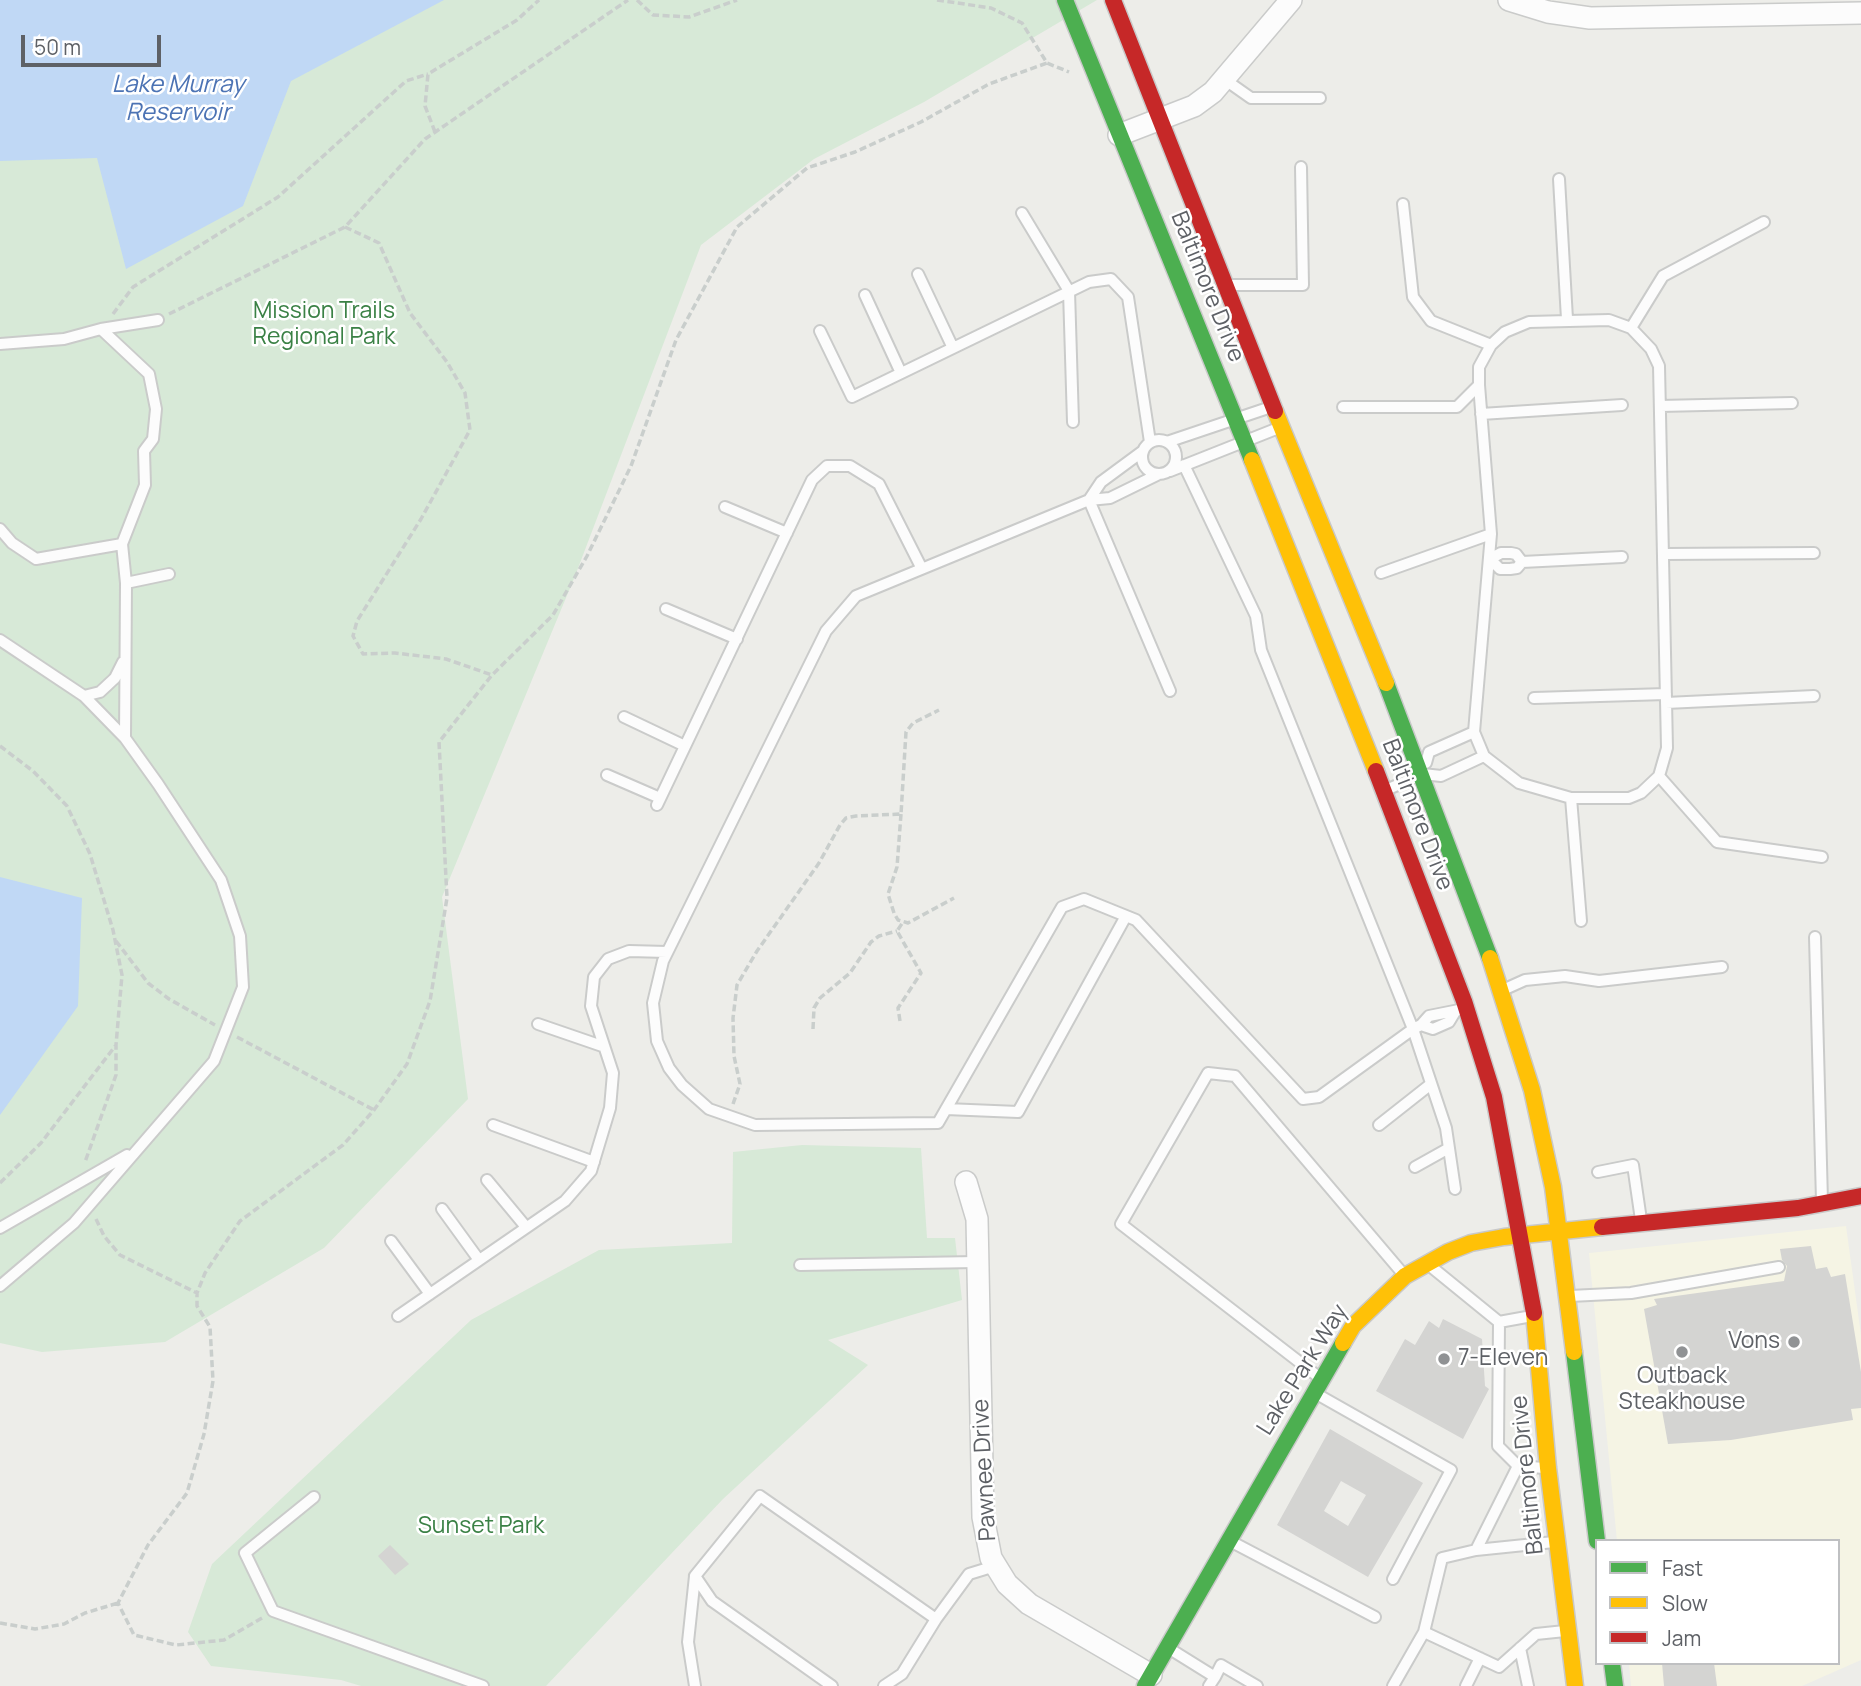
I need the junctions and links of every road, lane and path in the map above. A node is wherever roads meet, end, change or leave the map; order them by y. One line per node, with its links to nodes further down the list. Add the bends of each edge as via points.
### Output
1 (539, 0): 12 (path, via 517,20)
2 (628, 0): 17 (path)
3 (636, 0): 4 (path, via 653,15 689,17)
4 (737, 0)
5 (937, 0): 11 (path, via 991,8 1022,23)
6 (1065, 0): 18 (main road, Baltimore Drive)
7 (1113, 0): 16 (main road, Baltimore Drive)
8 (1291, 0): 14 (street)
9 (1509, 0): 10 (street, via 1548,12 1603,18)
10 (1861, 13)
11 (1047, 63): 13 (path); 71 (path, via 989,84 855,152 807,168 737,227 676,340 631,466 587,556 553,615)
12 (428, 74): 17 (path, via 425,106); 32 (path, via 406,82 278,197 132,287)
13 (1081, 76)
14 (1224, 79): 15 (lane, via 1251,98); 16 (street, via 1194,106)
15 (1320, 98)
16 (1159, 119): 18 (street); 26 (main road, Baltimore Drive)
17 (435, 133): 24 (path)
18 (1119, 135): 45 (main road, Baltimore Drive)
19 (1301, 167): 26 (lane, via 1303,285)
20 (1559, 179): 29 (lane)
21 (1403, 204): 35 (lane, via 1413,297 1431,321)
22 (1022, 213): 27 (lane)
23 (1764, 222): 31 (lane, via 1663,276)
24 (345, 227): 30 (path); 71 (path, via 379,243 410,313 465,393 470,430 353,636 363,654 446,659)
25 (918, 274): 36 (lane)
26 (1226, 285): 41 (main road, Baltimore Drive)
27 (1069, 291): 36 (lane); 46 (lane); 50 (lane, via 1111,279 1128,297)
28 (865, 295): 37 (lane)
29 (1567, 319): 31 (lane, via 1609,320); 35 (lane, via 1529,322 1505,332)
30 (158, 320): 32 (lane)
31 (1631, 328): 42 (lane, via 1651,349 1659,366)
32 (101, 329): 34 (lane); 58 (lane, via 149,374 156,409 153,439 144,451 145,485)
33 (820, 331): 37 (lane, via 852,397)
34 (0, 344)
35 (1491, 345): 38 (lane, via 1479,367)
36 (953, 348): 37 (lane)
37 (901, 373)
38 (1479, 385): 43 (lane, via 1457,407); 44 (lane)
39 (1792, 403): 42 (lane)
40 (1622, 405): 44 (lane)
41 (1273, 406): 45 (lane); 47 (main road, Baltimore Drive)
42 (1660, 406): 60 (lane)
43 (1343, 407)
44 (1481, 414): 57 (lane)
45 (1237, 421): 48 (main road, Baltimore Drive); 49 (lane)
46 (1073, 422)
47 (1281, 427): 48 (lane); 84 (main road, Baltimore Drive)
48 (1244, 441): 51 (lane); 87 (main road, Baltimore Drive)
49 (1167, 442): 50 (lane); 52 (lane, via 1177,456)
50 (1147, 446): 52 (lane, via 1145,466); 53 (lane, via 1101,482)
51 (1184, 465): 52 (lane); 102 (lane, via 1256,616 1261,650)
52 (1164, 473): 53 (lane, via 1110,498)
53 (1090, 500): 63 (lane); 72 (lane)
54 (725, 507): 56 (lane)
55 (0, 529): 58 (lane, via 36,559)
56 (787, 533): 63 (lane, via 812,480 827,466 850,466 879,484); 68 (lane)
57 (1491, 534): 62 (lane); 64 (lane)
58 (122, 544): 66 (lane)
59 (1814, 552): 60 (lane)
60 (1665, 554): 76 (lane)
61 (1622, 556): 62 (lane, via 1522,562 1517,568 1500,569)
62 (1490, 559): 79 (lane)
63 (921, 567): 97 (lane, via 856,596 826,631)
64 (1381, 573)
65 (169, 574): 66 (lane)
66 (126, 583): 70 (lane)
67 (666, 609): 68 (lane)
68 (737, 639): 82 (lane)
69 (0, 640): 73 (lane)
70 (124, 659): 73 (lane, via 115,678 100,692); 80 (lane)
71 (492, 676): 138 (path, via 439,742 447,898 430,1001 407,1063 343,1145 240,1221)
72 (1170, 691)
73 (84, 696): 80 (lane)
74 (1814, 696): 76 (lane)
75 (1534, 698): 76 (lane)
76 (1666, 699): 86 (lane, via 1667,748)
77 (939, 710): 89 (path, via 913,723 906,733)
78 (624, 717): 82 (lane)
79 (1474, 732): 83 (lane); 84 (lane, via 1429,752)
80 (125, 738): 112 (lane, via 221,880 240,936 243,987 214,1061)
81 (0, 746): 104 (path, via 33,771 66,806 90,854 122,975)
82 (685, 746): 85 (lane, via 658,802)
83 (1484, 756): 84 (lane, via 1441,776); 88 (lane, via 1519,783)
84 (1423, 774): 87 (lane); 99 (main road, Baltimore Drive)
85 (607, 775)
86 (1659, 776): 88 (lane, via 1629,798); 90 (lane, via 1717,842)
87 (1384, 791): 99 (main road, Baltimore Drive)
88 (1571, 798): 93 (lane)
89 (901, 814): 94 (path, via 897,867 888,901); 108 (path, via 846,818 737,985 734,1056 740,1084)
90 (1822, 857)
91 (954, 898): 94 (path, via 923,917)
92 (1126, 916): 102 (lane, via 1136,920 1303,1098 1320,1097); 107 (lane, via 1018,1112); 107 (lane, via 1084,899 1062,907)
93 (1581, 921)
94 (903, 922): 95 (path)
95 (897, 931): 100 (path, via 921,973 898,1008); 103 (path, via 870,942 850,973 820,998 814,1008)
96 (1815, 937): 123 (lane)
97 (667, 952): 105 (lane, via 629,951 608,959 594,977 591,1006); 108 (lane, via 653,1003 657,1041 682,1085 709,1109)
98 (1722, 967): 99 (lane, via 1599,981 1565,976 1535,979)
99 (1479, 1002): 102 (lane, via 1429,1016); 128 (main road, Baltimore Drive, via 1532,1090); 129 (main road, Baltimore Drive)
100 (900, 1021)
101 (538, 1024): 105 (lane)
102 (1417, 1027): 106 (lane)
103 (813, 1029)
104 (116, 1045): 116 (path, via 116,1075 82,1170); 119 (path, via 41,1143)
105 (602, 1046): 113 (lane, via 613,1073 610,1108)
106 (1431, 1084): 110 (lane); 111 (lane)
107 (946, 1109): 108 (lane, via 938,1123 755,1125)
108 (729, 1116)
109 (493, 1125): 113 (lane)
110 (1379, 1125)
111 (1449, 1148): 114 (lane); 120 (lane)
112 (132, 1152): 116 (lane); 122 (lane)
113 (594, 1162): 126 (lane, via 565,1201)
114 (1415, 1167)
115 (1598, 1172): 125 (lane, via 1633,1166)
116 (84, 1179): 127 (lane)
117 (487, 1180): 126 (lane)
118 (966, 1182): 132 (street, Pawnee Drive, via 977,1219)
119 (0, 1183)
120 (1455, 1189)
121 (1861, 1196): 123 (main road, Lake Park Way)
122 (91, 1203): 137 (lane); 138 (path, via 104,1236 120,1255)
123 (1822, 1204): 125 (main road, Lake Park Way)
124 (442, 1209): 131 (lane)
125 (1642, 1223): 128 (main road, Lake Park Way)
126 (527, 1227): 131 (lane)
127 (0, 1228)
128 (1560, 1229): 129 (main road, Lake Park Way); 140 (main road, Baltimore Drive)
129 (1521, 1234): 133 (main road, Lake Park Way, via 1471,1243); 142 (main road, Baltimore Drive)
130 (391, 1241): 139 (lane)
131 (479, 1260): 139 (lane)
132 (976, 1262): 134 (lane); 152 (street, Pawnee Drive, via 983,1517)
133 (1426, 1263): 136 (main road, Lake Park Way); 143 (lane)
134 (800, 1265)
135 (1779, 1267): 140 (lane, via 1631,1293)
136 (1405, 1276): 144 (main road, Lake Park Way, via 1353,1326); 144 (lane, via 1236,1076 1208,1073 1121,1224)
137 (0, 1286)
138 (197, 1293): 155 (path, via 197,1306 210,1327 213,1381 204,1434 187,1493 148,1545)
139 (430, 1294): 141 (lane)
140 (1567, 1296): 148 (main road, Baltimore Drive)
141 (398, 1316)
142 (1535, 1316): 143 (lane); 146 (main road, Baltimore Drive)
143 (1499, 1322): 145 (lane, via 1498,1446)
144 (1316, 1385): 149 (main road, Lake Park Way); 154 (lane, via 1451,1469)
145 (1518, 1466): 146 (lane); 151 (lane)
146 (1548, 1468): 150 (main road, Baltimore Drive)
147 (314, 1497): 156 (lane, via 245,1553)
148 (1597, 1539)
149 (1229, 1541): 157 (lane); 162 (main road, Lake Park Way)
150 (1557, 1541): 151 (lane); 160 (main road, Baltimore Drive)
151 (1476, 1550): 161 (lane, via 1442,1558)
152 (995, 1566): 158 (lane, via 969,1574); 166 (street, Pawnee Drive, via 1029,1604)
153 (695, 1576): 158 (lane, via 760,1496); 169 (lane, via 688,1642); 170 (lane, via 712,1601)
154 (1393, 1580)
155 (118, 1603): 156 (path, via 134,1635 176,1645 223,1640); 159 (path, via 64,1624 36,1629)
156 (273, 1611): 168 (lane)
157 (1376, 1617)
158 (936, 1619): 171 (lane, via 902,1674)
159 (0, 1623)
160 (1568, 1631): 163 (lane, via 1536,1634); 176 (main road, Baltimore Drive)
161 (1424, 1632): 164 (lane); 173 (lane)
162 (1167, 1647): 166 (main road, Lake Park Way); 167 (lane)
163 (1520, 1648): 164 (lane, via 1499,1667); 175 (lane)
164 (1480, 1658): 174 (lane)
165 (1612, 1665): 177 (main road)
166 (1148, 1680)
167 (1212, 1681): 172 (lane, via 1221,1665)
168 (483, 1686)
169 (695, 1686)
170 (832, 1686)
171 (884, 1686)
172 (1257, 1686)
173 (1393, 1686)
174 (1465, 1686)
175 (1528, 1686)
176 (1575, 1686)
177 (1615, 1686)

